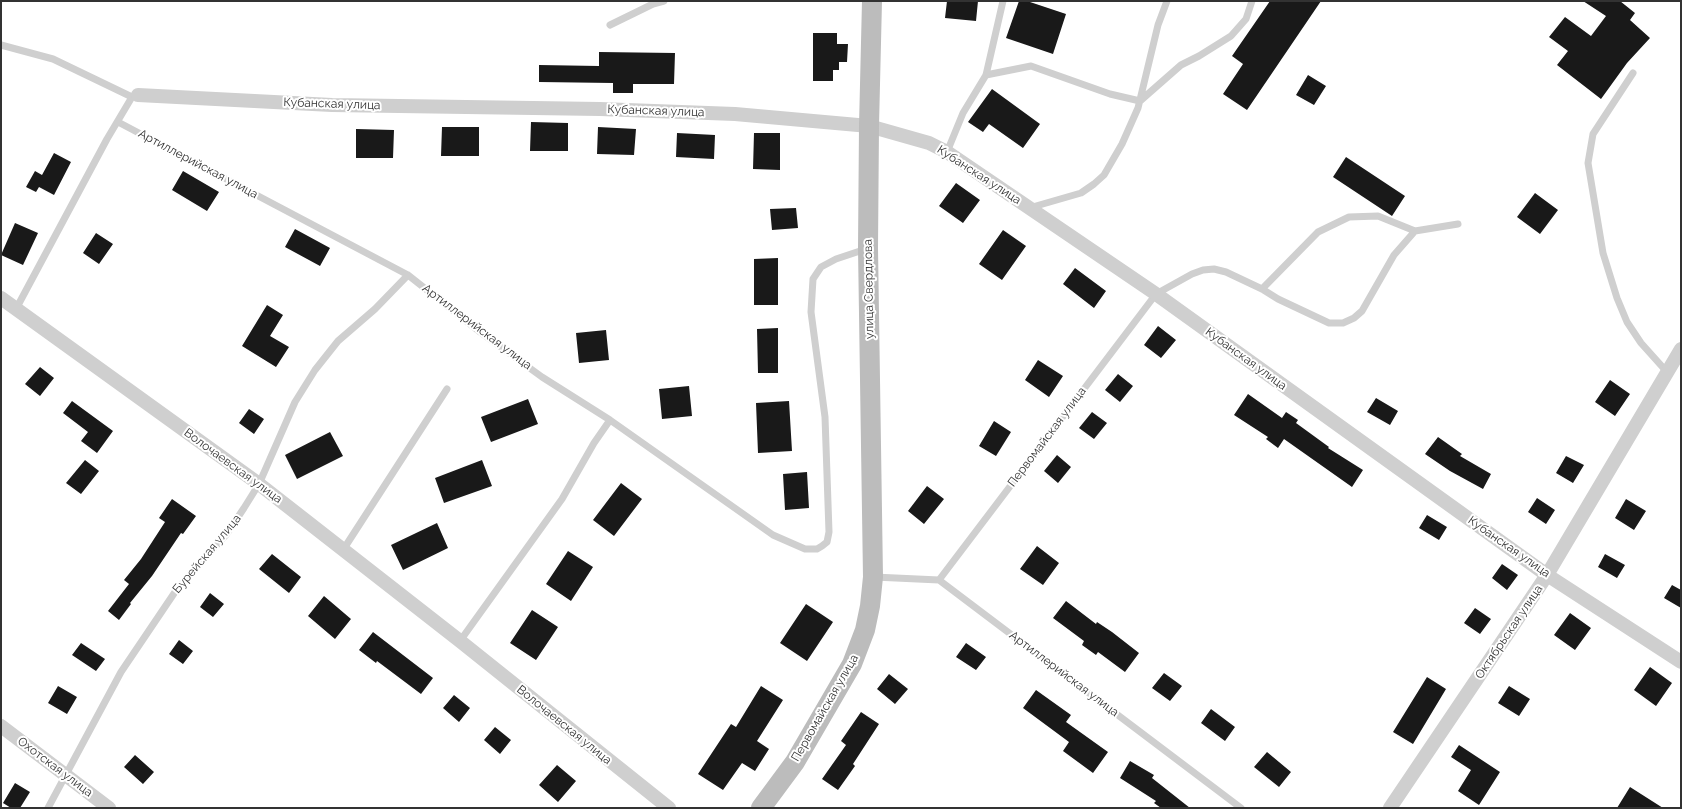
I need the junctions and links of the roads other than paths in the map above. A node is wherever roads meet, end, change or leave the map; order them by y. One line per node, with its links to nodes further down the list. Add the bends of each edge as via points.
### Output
1 (664, 1): 6 (lane)
2 (872, 1): 13 (main road, улица Свердлова)
3 (1003, 1): 9 (lane)
4 (1167, 1): 11 (lane, via 1158,25)
5 (1252, 1): 11 (lane, via 1246,19 1231,36 1181,65)
6 (610, 25)
7 (1, 46): 10 (lane, via 53,60)
8 (1633, 73): 25 (lane, via 1593,134 1588,163 1603,252 1617,298 1627,322 1641,343)
9 (986, 75): 11 (lane, via 1031,66 1110,94); 14 (lane, via 963,112)
10 (135, 96): 12 (lane); 13 (street, Кубанская улица, via 332,105 735,114)
11 (1140, 101): 15 (lane, via 1122,144 1099,180 1081,193)
12 (118, 122): 19 (lane, Артиллерийская улица); 23 (lane)
13 (869, 126): 14 (street, Кубанская улица, via 929,143); 18 (main road, улица Свердлова)
14 (947, 152): 15 (street, Кубанская улица)
15 (1029, 208): 21 (street, Кубанская улица)
16 (1458, 224): 17 (lane)
17 (1415, 231): 20 (lane, via 1378,216 1349,217 1318,232); 20 (lane, via 1394,255 1362,311 1343,323 1329,323)
18 (868, 248): 27 (lane, Артиллерийская улица, via 821,266 813,279 811,312 825,417 829,532 827,542 822,546 804,549 773,535); 31 (main road, улица Свердлова)
19 (408, 275): 27 (lane, Артиллерийская улица, via 542,377); 28 (lane, Бурейская улица, via 338,341 315,370 295,402)
20 (1262, 289): 21 (lane, via 1214,269 1192,274)
21 (1156, 294): 30 (street, Кубанская улица); 32 (lane, Первомайская улица)
22 (1, 298): 23 (street, Волочаевская улица)
23 (16, 309): 28 (street, Волочаевская улица)
24 (1681, 349): 25 (street, Октябрьская улица)
25 (1667, 372): 30 (street, Октябрьская улица)
26 (447, 389): 29 (lane)
27 (610, 420): 33 (lane, via 562,499)
28 (259, 484): 29 (street, Волочаевская улица); 36 (lane, Бурейская улица, via 226,535 177,588 121,672)
29 (343, 550): 33 (street, Волочаевская улица)
30 (1547, 575): 34 (street, Кубанская улица); 42 (street, Октябрьская улица)
31 (873, 577): 32 (lane); 40 (main road, Первомайская улица, via 865,630 852,664 795,762)
32 (939, 580): 41 (lane, Артиллерийская улица)
33 (460, 641): 39 (street, Волочаевская улица)
34 (1681, 662)
35 (1, 726): 36 (street, Охотская улица)
36 (66, 774): 37 (lane, Бурейская улица); 38 (street, Охотская улица)
37 (48, 808)
38 (109, 808)
39 (669, 808)
40 (762, 808)
41 (1241, 808)
42 (1390, 808)

